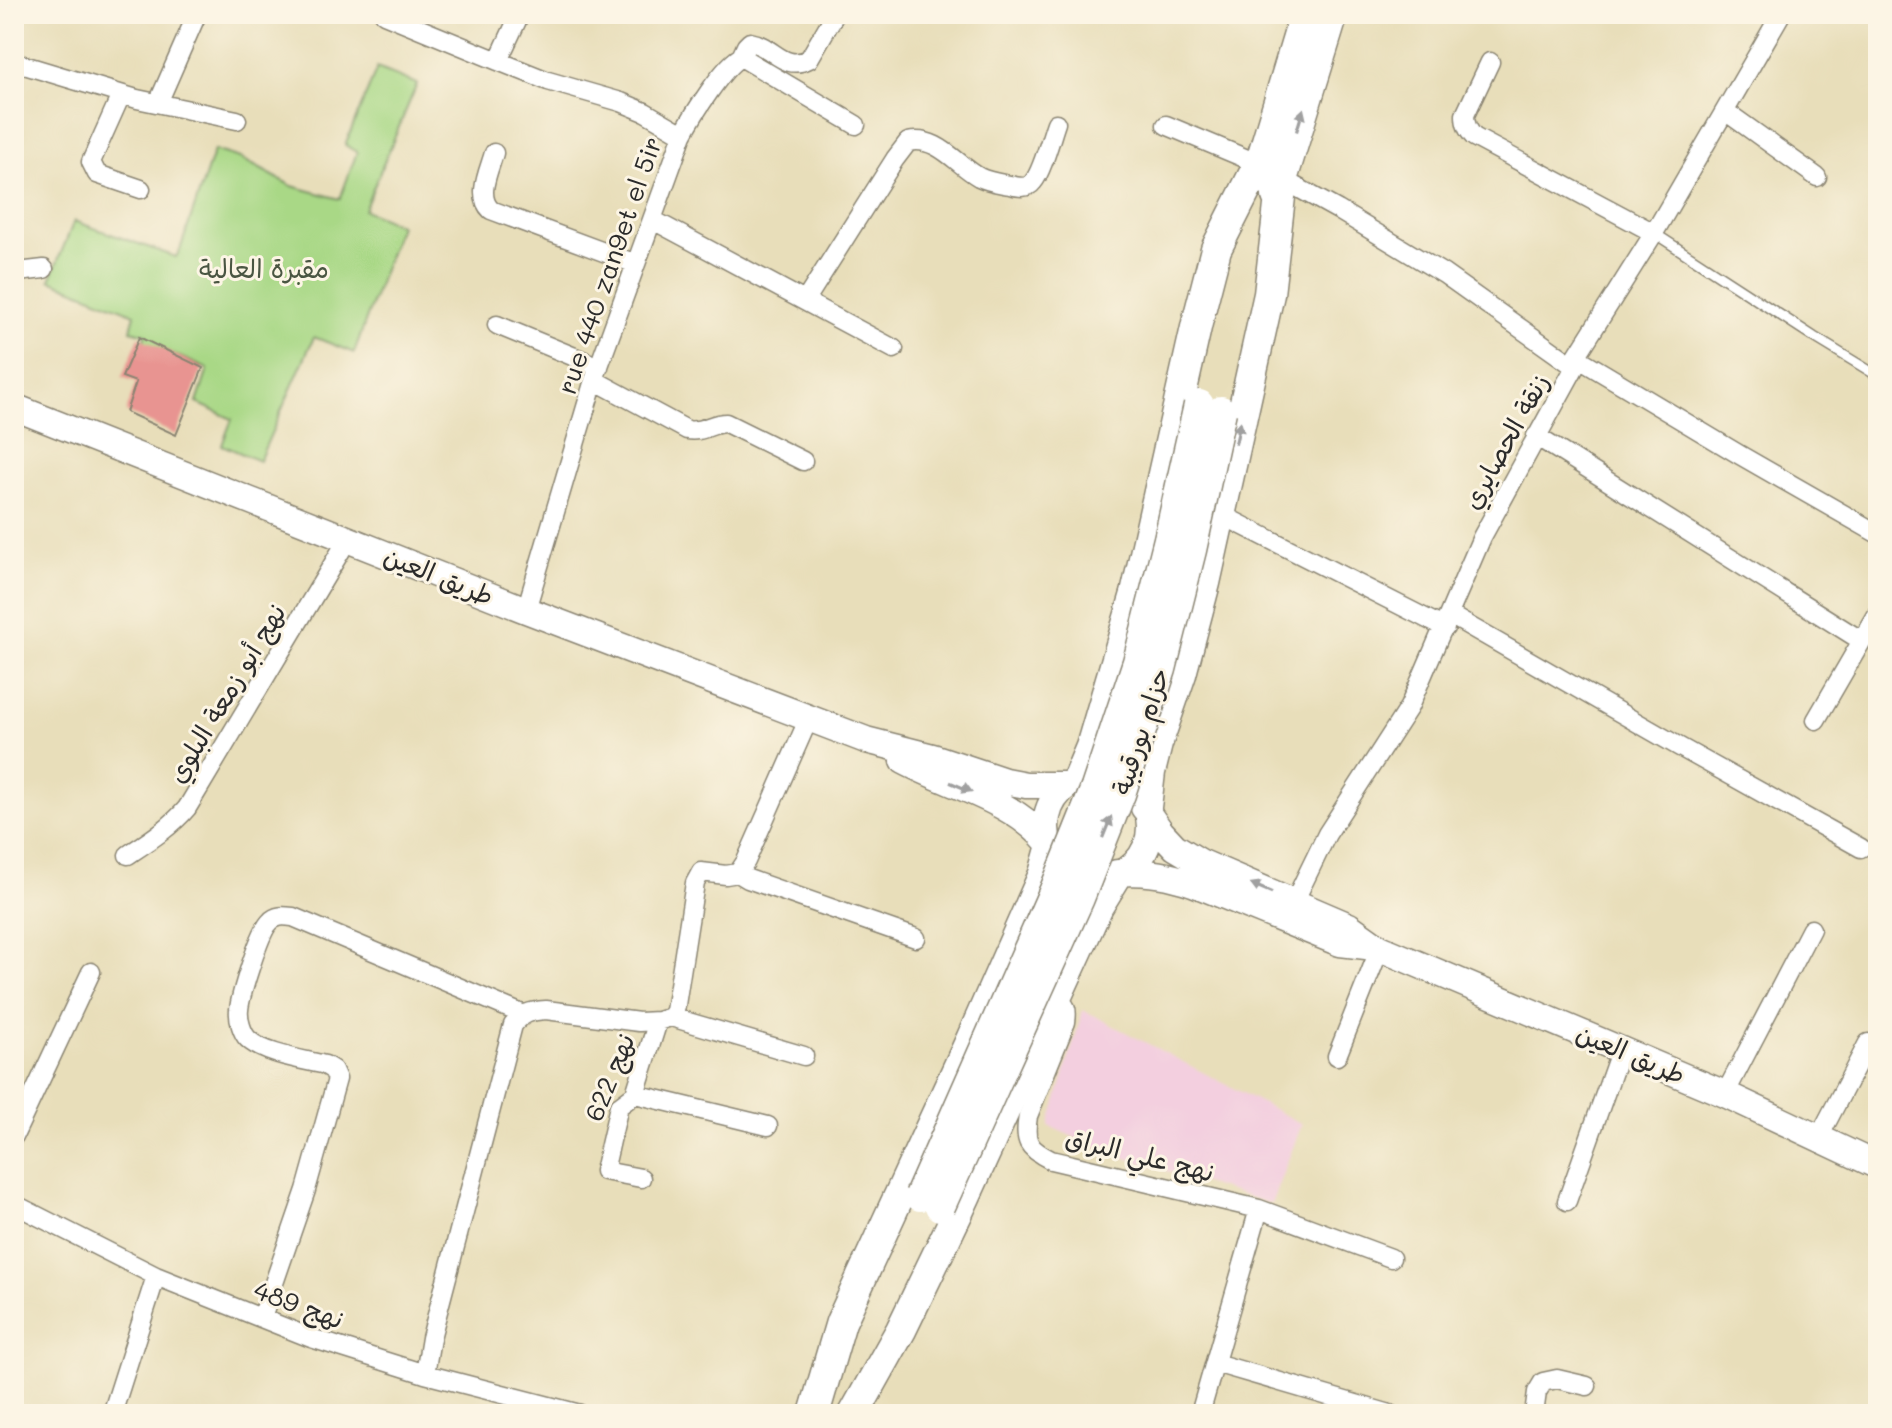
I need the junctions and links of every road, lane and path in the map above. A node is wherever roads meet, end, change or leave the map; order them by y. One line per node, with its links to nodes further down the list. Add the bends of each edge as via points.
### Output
1 (197, 14): 13 (street)
2 (384, 14): 9 (street, rue 440 zan9et el 5ir)
3 (520, 14): 9 (street)
4 (835, 14): 8 (street, via 809,59 796,64 783,60 757,42 750,42)
5 (1305, 14): 21 (highway, حزام بورقيبة)
6 (1333, 14): 21 (highway, حزام بورقيبة, one-way to 6)
7 (1781, 14): 14 (street, زنقة الحصايري)
8 (741, 57): 17 (street); 19 (street)
9 (498, 61): 19 (street, rue 440 zan9et el 5ir, via 621,102)
10 (14, 62): 12 (street)
11 (1490, 62): 25 (street, via 1465,115 1474,137)
12 (121, 95): 13 (street); 23 (street, via 91,162 97,174)
13 (158, 103): 15 (street)
14 (1725, 111): 22 (street); 25 (street, زنقة الحصايري)
15 (237, 120)
16 (1056, 123): 29 (street, via 1033,183 1027,186 984,179 934,144 908,142)
17 (856, 125)
18 (1166, 125): 21 (street)
19 (683, 134): 24 (street, rue 440 zan9et el 5ir)
20 (494, 153): 26 (street, via 482,197 491,210)
21 (1271, 171): 32 (street, via 1444,274); 38 (highway, one-way to 21, via 1269,294); 48 (highway, via 1216,249 1136,594 1091,747); 74 (highway, حزام بورقيبة, bridge, via 1230,274 1210,408 1138,662 1096,788)
22 (1817, 177)
23 (141, 189)
24 (653, 220): 26 (street, rue 440 zan9et el 5ir); 29 (street)
25 (1654, 233): 32 (street, زنقة الحصايري); 34 (lane)
26 (636, 264): 33 (street, rue 440 zan9et el 5ir)
27 (44, 269): 28 (street, via 18,272)
28 (14, 280)
29 (805, 301): 31 (street)
30 (497, 325): 33 (street)
31 (894, 349)
32 (1576, 362): 36 (street, زنقة الحصايري); 39 (street)
33 (597, 374): 37 (street, via 687,430 726,423); 41 (street, rue 440 zan9et el 5ir)
34 (1878, 376)
35 (14, 407): 40 (main road, طريق العين)
36 (1536, 436): 43 (street, زنقة الحصايري, via 1482,537); 44 (street)
37 (803, 461)
38 (1220, 514): 43 (street); 49 (highway, via 1181,674 1150,772)
39 (1878, 534)
40 (348, 539): 41 (main road, طريق العين); 52 (street, نهج أبو زمعة البلوي, via 187,808)
41 (526, 610): 45 (main road, طريق العين)
42 (1878, 613): 44 (street)
43 (1447, 621): 51 (street); 55 (street, زنقة الحصايري, via 1409,707 1327,834)
44 (1862, 641): 46 (street)
45 (809, 718): 47 (main road, طريق العين); 53 (street)
46 (1816, 720)
47 (866, 740): 48 (main road, طريق العين, via 1015,783); 50 (main road, طريق العين, one-way to 50, via 1017,813)
48 (1072, 781): 49 (main road, via 1095,774 1114,776 1130,785); 50 (main road, via 1051,802 1046,819)
49 (1148, 811): 54 (main road, via 1151,831 1146,847); 55 (main road, طريق العين, one-way to 49, via 1175,847)
50 (1049, 845): 54 (main road, via 1076,875 1093,879); 86 (highway, via 1044,874 841,1322)
51 (1861, 848)
52 (128, 855)
53 (738, 873): 57 (street, نهج 622); 62 (street, نهج 622, via 699,873 675,1011)
54 (1121, 874): 58 (main road, طريق العين, via 1171,876 1340,943); 60 (highway, via 1098,906)
55 (1294, 902): 58 (main road, طريق العين, via 1349,926)
56 (1811, 929): 68 (street)
57 (916, 938)
58 (1380, 948): 64 (main road, طريق العين); 66 (street)
59 (91, 972): 70 (street)
60 (1055, 998): 77 (street, نهج علي البراق, via 1065,1003 1066,1022 1028,1116 1030,1147 1051,1160); 89 (highway, via 914,1304)
61 (522, 1014): 62 (street, via 546,1010 639,1022); 80 (street, via 293,917 271,920 259,938 238,1012 242,1030 267,1050 325,1065 337,1079); 82 (street, via 513,1025)
62 (665, 1019): 65 (street); 67 (street, نهج 622)
63 (1868, 1043): 71 (street)
64 (1621, 1049): 68 (main road, طريق العين); 75 (street)
65 (804, 1056)
66 (1337, 1056)
67 (635, 1094): 69 (street); 73 (street, نهج 622, via 619,1106 604,1171)
68 (1725, 1094): 71 (main road, طريق العين)
69 (768, 1126)
70 (14, 1136)
71 (1818, 1139): 72 (main road, طريق العين)
72 (1878, 1166)
73 (641, 1178)
74 (930, 1201): 87 (highway, حزام بورقيبة); 88 (highway, حزام بورقيبة)
75 (1567, 1201)
76 (14, 1204): 79 (street, نهج 489)
77 (1259, 1209): 78 (street); 81 (street)
78 (1391, 1258)
79 (156, 1276): 80 (street, نهج 489); 84 (street)
80 (262, 1318): 82 (street, نهج 489)
81 (1215, 1363): 90 (street); 91 (street)
82 (425, 1374): 85 (street, نهج 489)
83 (1587, 1386): 92 (street, via 1557,1379 1543,1382)
84 (112, 1414)
85 (580, 1414)
86 (814, 1414)
87 (821, 1414)
88 (848, 1414)
89 (854, 1414)
90 (1200, 1414)
91 (1390, 1414)
92 (1534, 1414)

